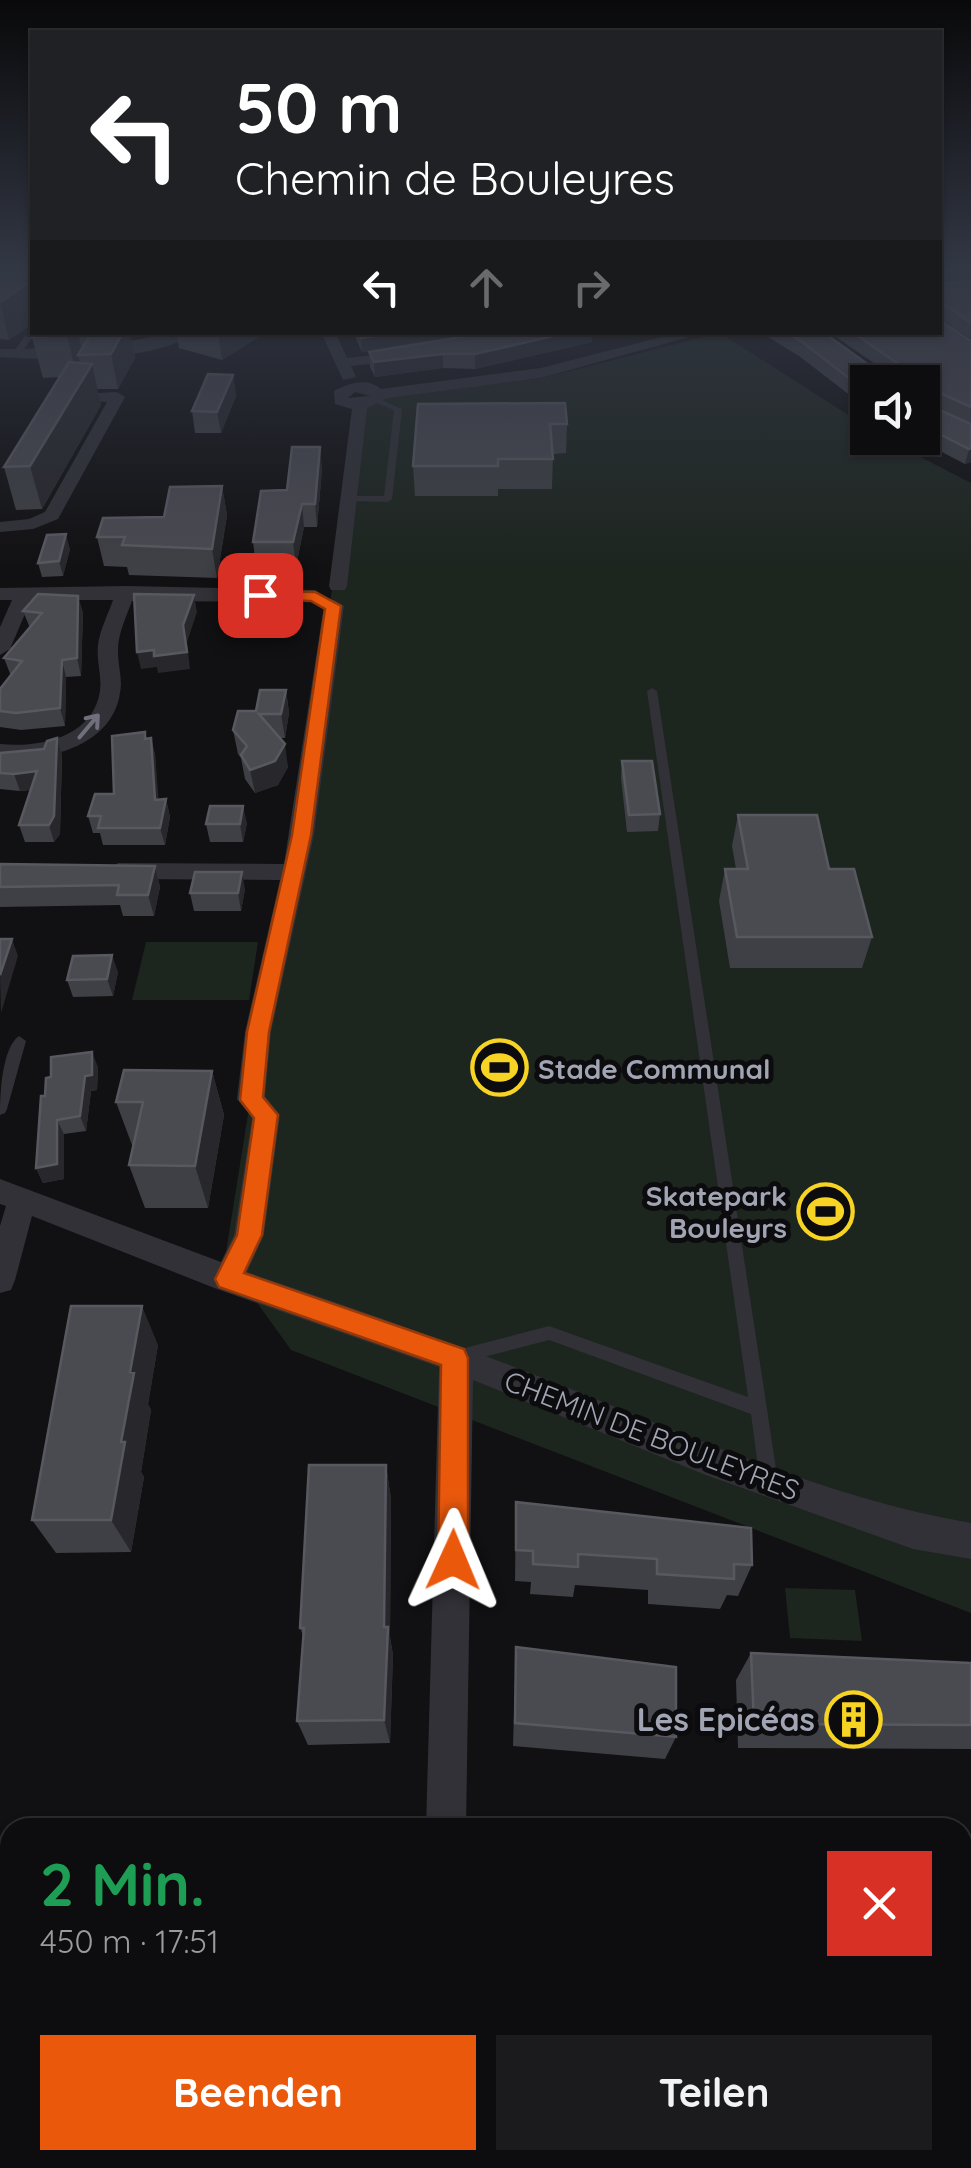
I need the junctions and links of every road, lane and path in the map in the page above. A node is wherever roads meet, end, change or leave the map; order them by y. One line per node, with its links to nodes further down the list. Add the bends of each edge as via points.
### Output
1 (346, 368): 4 (street)
2 (560, 368): 4 (street)
3 (85, 397): 6 (street, via 117,397 55,511 33,524)
4 (367, 397): 5 (street); 5 (lane, via 398,410 388,499)
5 (350, 499): 10 (street)
6 (0, 527)
7 (25, 592): 8 (street); 9 (street); 11 (street)
8 (126, 592): 10 (street); 13 (street, one-way to 8, via 73,743 90,728 110,699 108,643)
9 (0, 594)
10 (329, 596): 15 (street)
11 (0, 649)
12 (652, 691): 22 (lane)
13 (0, 751)
14 (95, 871): 15 (street)
15 (293, 872): 19 (street, via 258,1032 251,1100 266,1115 249,1235)
16 (19, 1041): 17 (lane)
17 (0, 1109)
18 (11, 1196): 19 (street, CHEMIN DE BOULEYRES); 20 (street)
19 (228, 1279): 21 (street, CHEMIN DE BOULEYRES)
20 (0, 1280)
21 (455, 1358): 22 (lane, via 549,1333); 23 (street, CHEMIN DE BOULEYRES); 25 (street)
22 (759, 1409): 23 (lane)
23 (769, 1482): 24 (street, CHEMIN DE BOULEYRES, via 913,1531)
24 (971, 1541)
25 (446, 1818)

